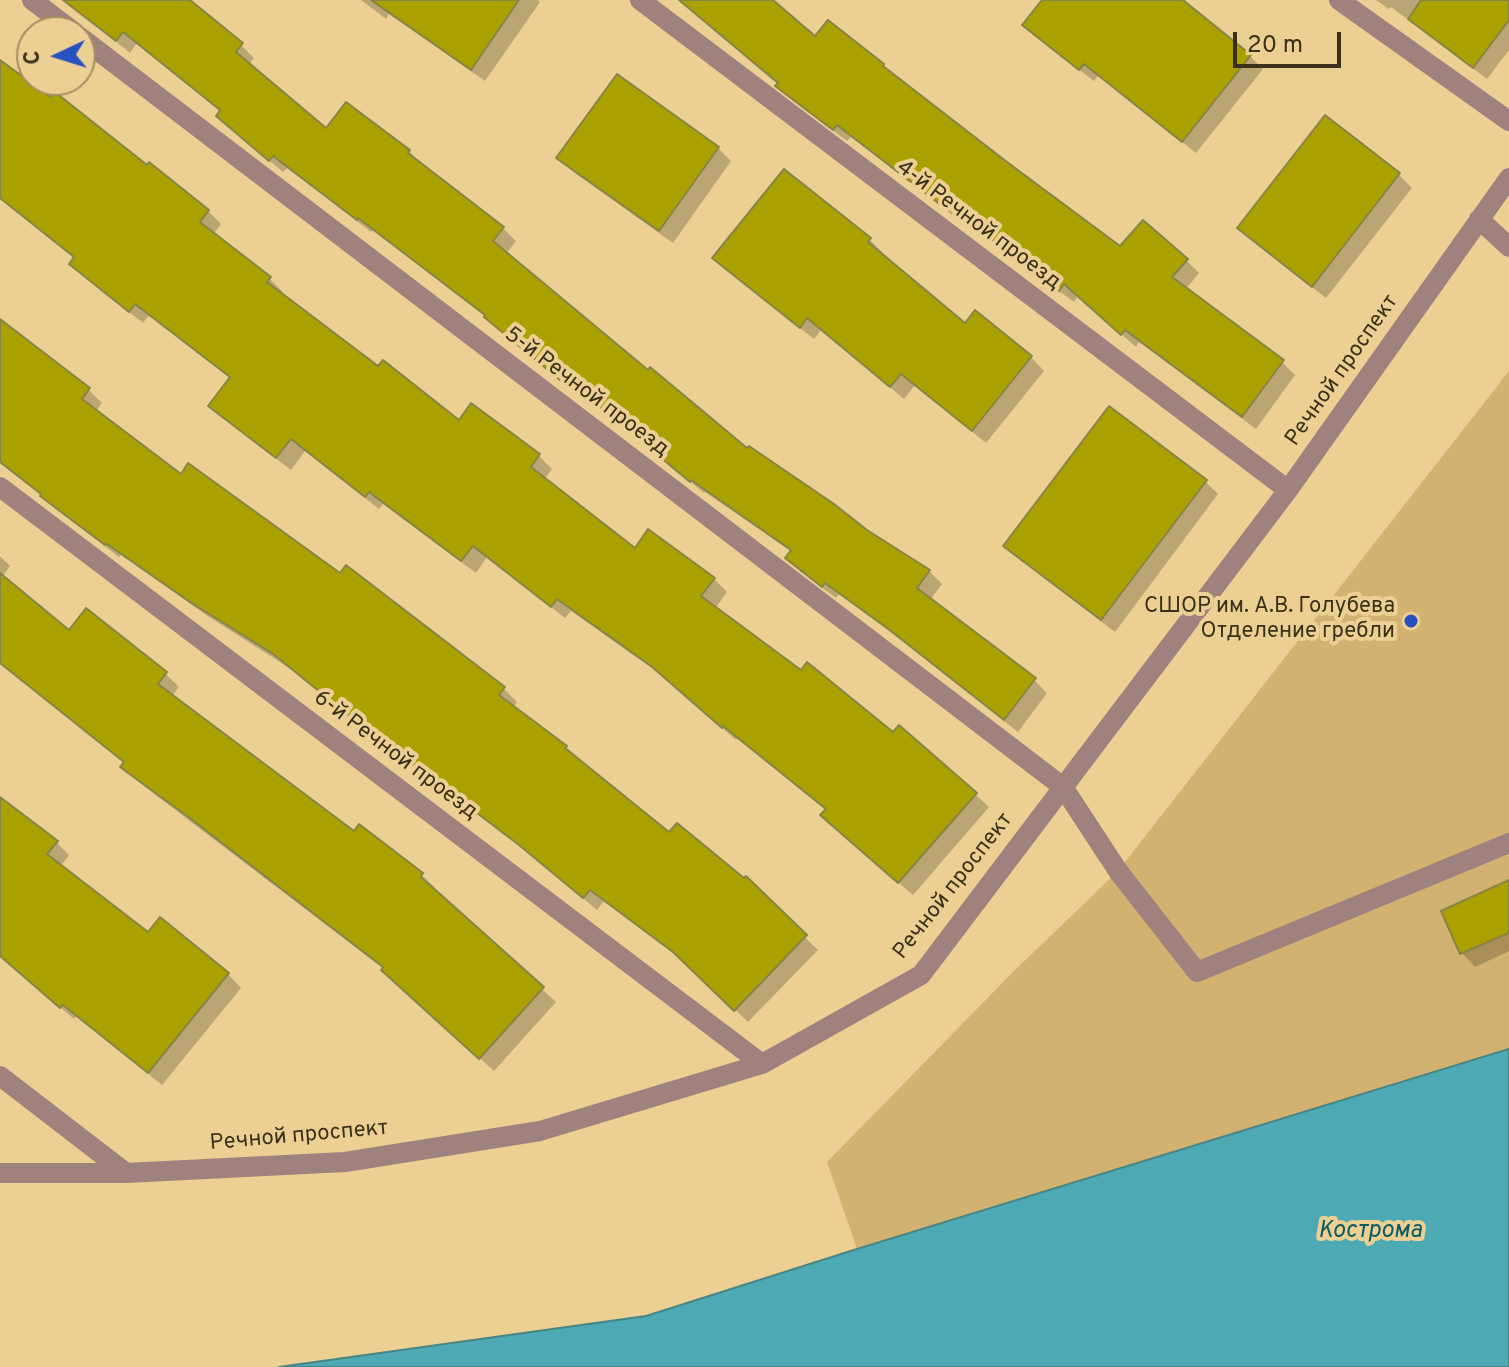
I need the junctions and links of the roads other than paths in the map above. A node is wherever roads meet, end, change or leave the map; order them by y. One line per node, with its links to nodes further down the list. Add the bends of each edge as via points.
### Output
1 (32, 0): 4 (street)
2 (640, 0): 11 (street, 4-й Речной проезд)
3 (1339, 0): 6 (street)
4 (53, 16)
5 (96, 49): 12 (street, 5-й Речной проезд)
6 (1509, 121)
7 (1509, 178): 8 (street, Речной проспект)
8 (1479, 219): 9 (street); 11 (street, Речной проспект)
9 (1509, 247)
10 (0, 487): 14 (street, 6-й Речной проезд)
11 (1288, 490): 12 (street, Речной проспект)
12 (1063, 787): 13 (street, 5-й Речной проезд, via 1118,871 1197,972); 14 (street, Речной проспект, via 921,975)
13 (1509, 843)
14 (762, 1064): 17 (street, Речной проспект, via 540,1131 345,1162)
15 (0, 1076): 17 (street)
16 (0, 1173): 17 (street, Речной проспект)
17 (126, 1173)

